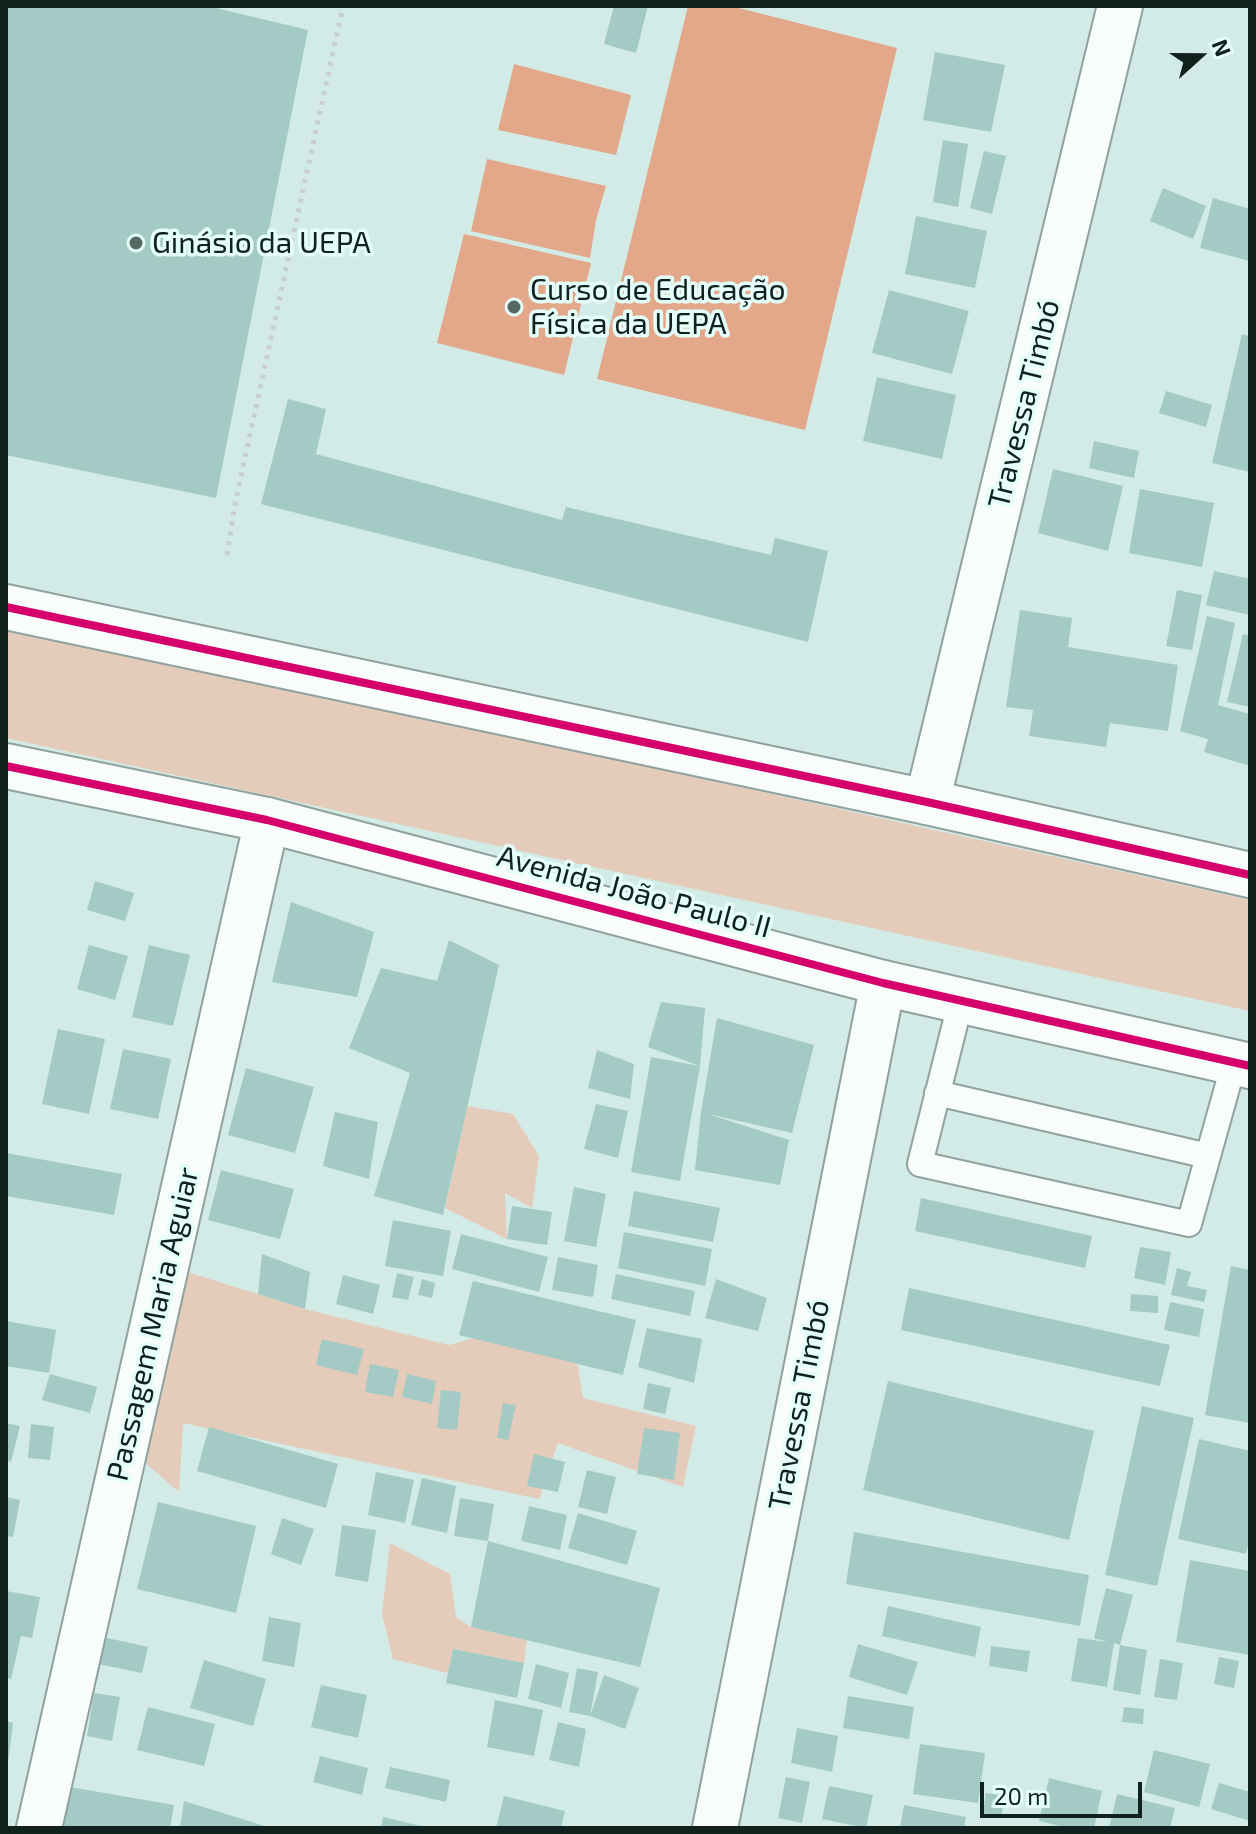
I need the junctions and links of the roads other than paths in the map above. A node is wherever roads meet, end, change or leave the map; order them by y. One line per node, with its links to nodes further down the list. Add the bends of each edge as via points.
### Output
1 (1120, 6): 4 (street, Travessa Timbó)
2 (6, 607): 4 (street)
3 (6, 766): 5 (street, Avenida João Paulo II)
4 (927, 802): 6 (street)
5 (267, 820): 7 (street, Avenida João Paulo II); 12 (street, Passagem Maria Aguiar)
6 (1250, 875)
7 (883, 983): 8 (street, Avenida João Paulo II); 13 (street, Travessa Timbó)
8 (961, 1000): 9 (street, Avenida João Paulo II); 10 (lane)
9 (1242, 1064): 11 (lane)
10 (937, 1093): 11 (lane); 11 (lane, via 920,1164 1189,1224)
11 (1208, 1156)
12 (39, 1828)
13 (715, 1828)

